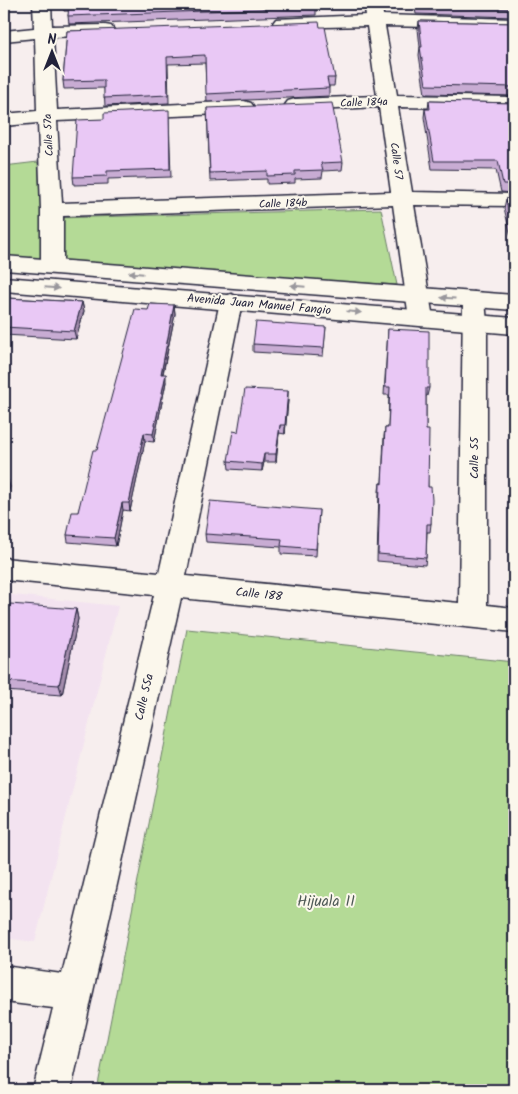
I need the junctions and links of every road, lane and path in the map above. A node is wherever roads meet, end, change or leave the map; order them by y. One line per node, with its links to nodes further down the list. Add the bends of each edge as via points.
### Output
1 (42, 4): 6 (street, Calle 57a)
2 (374, 12): 3 (street); 4 (street); 8 (street, Calle 57)
3 (268, 24)
4 (514, 24)
5 (122, 29): 6 (street)
6 (44, 32): 7 (street); 12 (street, Calle 57a)
7 (4, 36)
8 (388, 101): 9 (street, Calle 184a); 11 (street, Calle 184a); 14 (street, Calle 57)
9 (514, 103)
10 (261, 106): 12 (street)
11 (280, 106)
12 (46, 116): 13 (street); 16 (street, Calle 57a)
13 (4, 120)
14 (402, 198): 15 (street, Calle 184b); 16 (street, Calle 184b); 20 (street, Calle 57)
15 (514, 200)
16 (52, 210): 18 (street, Calle 57a)
17 (4, 263): 18 (street, Avenida Juan Manuel Fangio)
18 (52, 266): 20 (street, Avenida Juan Manuel Fangio, one-way to 18)
19 (4, 284): 21 (street, Avenida Juan Manuel Fangio, one-way to 21)
20 (417, 296): 23 (street, Avenida Juan Manuel Fangio, one-way to 20); 24 (street, Calle 57)
21 (230, 302): 24 (street, Avenida Juan Manuel Fangio, one-way to 24); 27 (street, Calle 55a)
22 (514, 303): 23 (street, Avenida Juan Manuel Fangio)
23 (475, 311): 24 (street, Avenida Juan Manuel Fangio); 25 (street, Avenida Juan Manuel Fangio); 28 (street, Calle 55)
24 (421, 318)
25 (514, 326)
26 (4, 569): 27 (street, Calle 188)
27 (170, 586): 28 (street, Calle 188); 31 (street, Calle 55a)
28 (473, 616): 29 (street, Calle 188)
29 (514, 620)
30 (4, 984): 31 (street)
31 (74, 993): 32 (street, Calle 55a)
32 (52, 1090)

